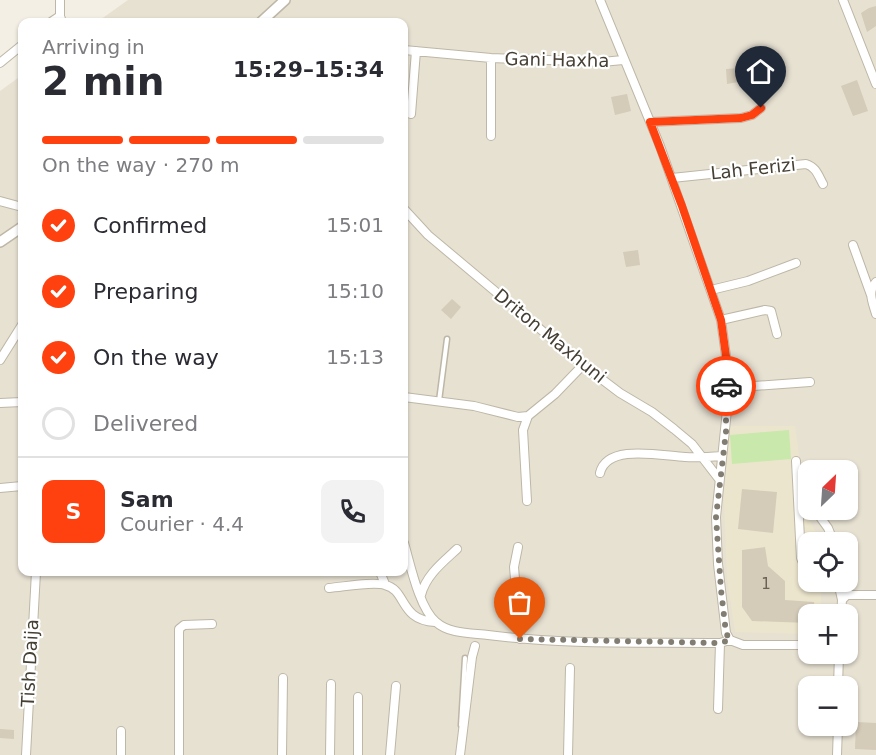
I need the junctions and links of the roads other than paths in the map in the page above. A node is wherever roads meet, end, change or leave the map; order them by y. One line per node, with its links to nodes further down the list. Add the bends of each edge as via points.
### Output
1 (60, 0): 5 (street)
2 (285, 0): 6 (street)
3 (600, 0): 11 (street)
4 (843, 0): 13 (street)
5 (61, 18)
6 (265, 18)
7 (18, 48): 12 (street)
8 (408, 50): 9 (street, Gani Haxha)
9 (416, 51): 10 (street, Gani Haxha); 15 (street)
10 (491, 58): 11 (street, Gani Haxha); 17 (street, Gani Haxha)
11 (623, 60): 16 (street)
12 (0, 63)
13 (876, 84)
14 (761, 108): 16 (street, via 741,118)
15 (411, 114)
16 (650, 122): 18 (street)
17 (491, 136)
18 (672, 178): 19 (street, Lah Ferizi, via 806,164 812,165); 28 (street)
19 (823, 184)
20 (0, 201): 21 (street)
21 (18, 206)
22 (408, 213): 36 (street, Driton Maxhuni, via 428,235)
23 (18, 230): 24 (street)
24 (0, 242)
25 (853, 245): 29 (street)
26 (796, 263): 28 (street)
27 (876, 282): 29 (street)
28 (711, 290): 31 (street)
29 (870, 295): 30 (street)
30 (876, 314)
31 (721, 320): 33 (street, via 771,311); 38 (street)
32 (18, 331): 35 (street)
33 (777, 334)
34 (447, 339): 40 (lane)
35 (0, 360)
36 (583, 365): 43 (street); 45 (street, Driton Maxhuni, via 666,423)
37 (810, 382): 38 (street)
38 (726, 388): 44 (street)
39 (408, 397): 40 (street)
40 (439, 401): 43 (street)
41 (18, 402): 42 (street)
42 (0, 403)
43 (528, 416): 51 (street, via 523,430)
44 (722, 456): 45 (street); 48 (street)
45 (702, 457): 47 (street, via 619,455 607,460); 48 (street, Driton Maxhuni)
46 (796, 461): 52 (street)
47 (600, 473)
48 (719, 479): 68 (street, via 718,564)
49 (18, 486): 50 (street)
50 (0, 488)
51 (527, 501)
52 (800, 532)
53 (518, 547): 67 (street, via 514,567)
54 (457, 549): 62 (street, via 427,580)
55 (408, 555): 62 (street)
56 (36, 576): 82 (street, Tish Daija)
57 (382, 576): 58 (street)
58 (385, 584): 59 (street); 65 (street, via 397,593 412,615)
59 (329, 588)
60 (840, 592): 63 (street)
61 (876, 595): 63 (street, via 847,595)
62 (421, 596): 65 (street)
63 (842, 600): 64 (street)
64 (842, 604)
65 (435, 622): 67 (street, via 458,631)
66 (212, 624): 84 (street, via 184,625 179,629)
67 (520, 639): 69 (street)
68 (730, 640): 69 (street); 70 (street, via 743,645)
69 (720, 643): 78 (street)
70 (798, 645)
71 (476, 646): 79 (street)
72 (465, 658): 79 (lane, via 460,722)
73 (570, 668): 90 (street)
74 (283, 678): 85 (street)
75 (331, 684): 86 (street)
76 (396, 686): 88 (street)
77 (358, 697): 87 (street)
78 (718, 709)
79 (464, 727): 89 (street)
80 (121, 731): 83 (street)
81 (837, 736): 91 (street)
82 (26, 755)
83 (121, 755)
84 (179, 755)
85 (282, 755)
86 (330, 755)
87 (358, 755)
88 (390, 755)
89 (460, 755)
90 (568, 755)
91 (837, 755)

